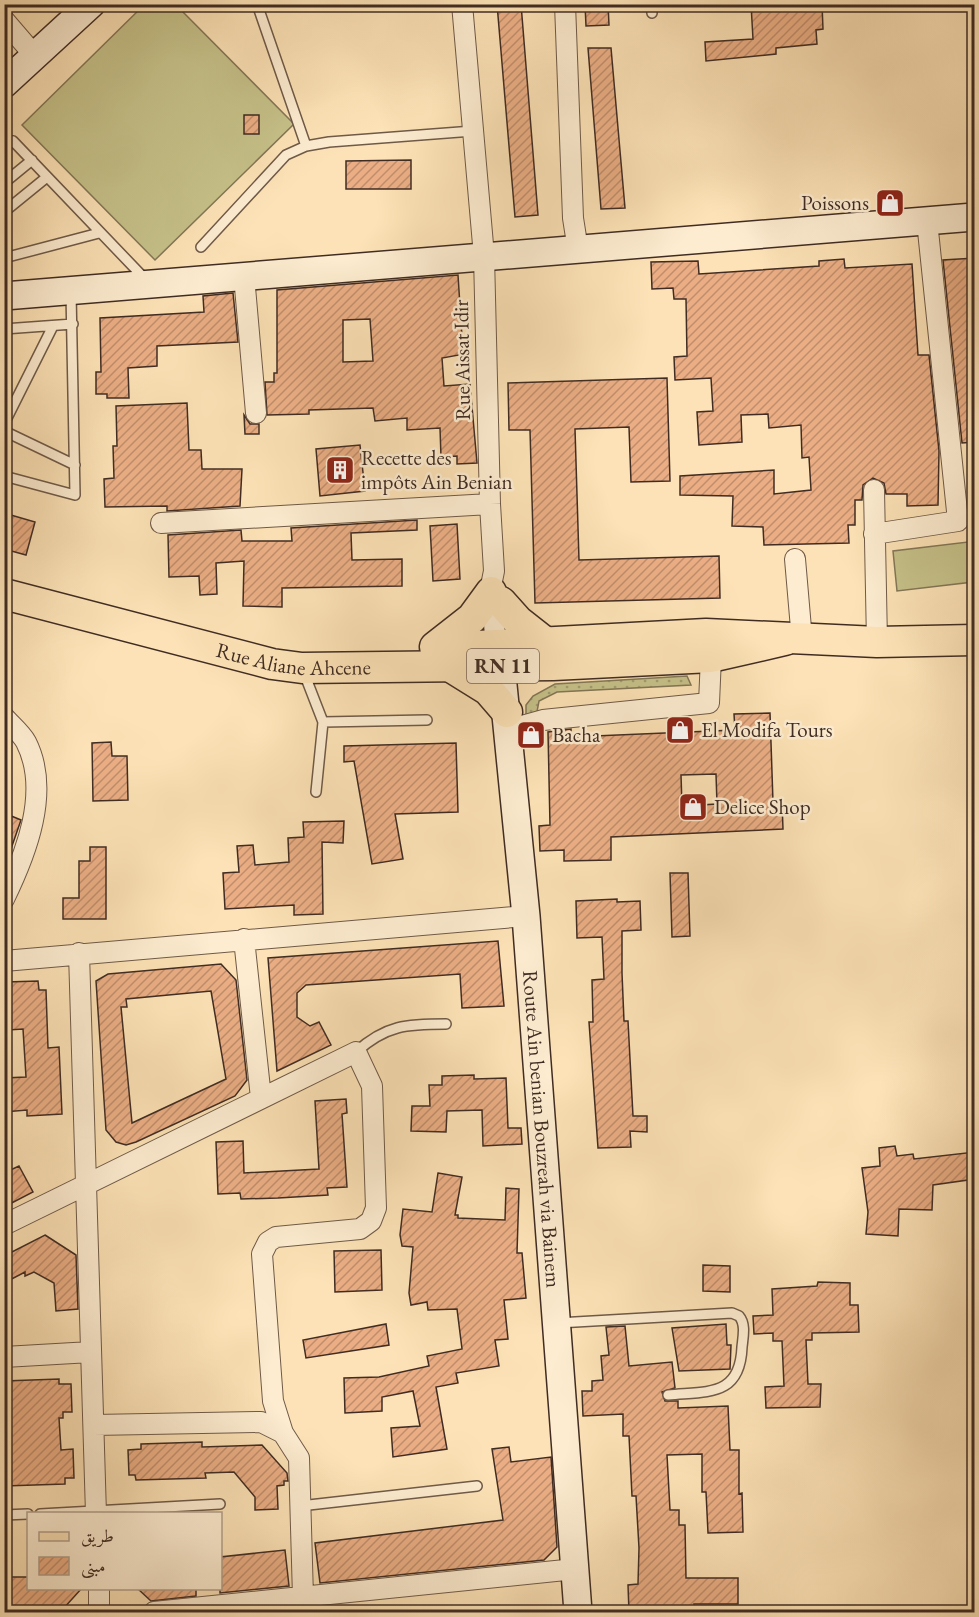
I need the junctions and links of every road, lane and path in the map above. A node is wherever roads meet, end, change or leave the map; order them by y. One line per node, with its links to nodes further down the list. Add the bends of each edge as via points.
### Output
1 (91, 4): 6 (main road)
2 (257, 4): 9 (lane)
3 (462, 4): 8 (street, Rue Aissat Idir)
4 (565, 4): 19 (street, via 573,218)
5 (4, 20): 6 (street)
6 (35, 56): 7 (main road)
7 (4, 84)
8 (473, 131): 9 (lane); 20 (street, Rue Aissat Idir)
9 (306, 146): 18 (lane, via 286,155)
10 (4, 148): 11 (lane, via 13,141)
11 (32, 160): 12 (lane); 13 (lane)
12 (47, 177): 14 (lane); 17 (lane)
13 (4, 183)
14 (4, 212)
15 (975, 217): 16 (main road)
16 (927, 221): 19 (main road); 36 (street)
17 (99, 233): 21 (lane); 23 (lane)
18 (201, 247)
19 (578, 250): 20 (main road)
20 (484, 256): 22 (main road); 35 (street, Rue Aissat Idir)
21 (4, 258)
22 (244, 276): 23 (main road); 29 (street)
23 (149, 284): 24 (main road)
24 (71, 291): 25 (main road); 26 (lane)
25 (4, 296)
26 (73, 324): 27 (lane); 32 (lane)
27 (53, 326): 28 (lane); 30 (lane)
28 (4, 329)
29 (256, 413)
30 (4, 424)
31 (4, 431): 32 (lane)
32 (75, 465): 33 (lane, via 75,495)
33 (4, 476)
34 (874, 490): 38 (street)
35 (490, 504): 37 (street); 40 (street, Rue Aissat Idir)
36 (966, 520): 38 (street)
37 (161, 523)
38 (874, 534): 44 (street)
39 (795, 559): 42 (street)
40 (496, 588): 46 (main road, via 518,621); 47 (street, Rue Aissat Idir, via 495,636); 48 (main road)
41 (4, 594): 45 (main road, RN 11)
42 (794, 640): 44 (main road, Rue Aliane Ahcene / RN 11); 46 (main road, Rue Aliane Ahcene / RN 11, via 706,634); 49 (main road, Rue Aliane Ahcene / RN 11)
43 (975, 640): 44 (main road, Rue Aliane Ahcene / RN 11)
44 (878, 642)
45 (222, 650): 48 (main road, Rue Aliane Ahcene / RN 11, via 355,651); 50 (main road, Rue Aliane Ahcene / RN 11)
46 (549, 654): 47 (main road, Rue Aliane Ahcene / RN 11); 49 (main road, Rue Aliane Ahcene / RN 11); 53 (main road, via 519,687)
47 (500, 656): 48 (main road, Rue Aliane Ahcene / RN 11); 53 (main road, Route Ain benian Bouzreah via Bainem)
48 (443, 657): 50 (main road, Rue Aliane Ahcene / RN 11); 53 (main road, via 477,681)
49 (711, 657): 53 (street, via 709,703)
50 (302, 668): 54 (lane)
51 (4, 717): 56 (street, via 26,742 36,778 32,826 21,864)
52 (428, 720): 54 (lane)
53 (507, 721): 57 (main road, Route Ain benian Bouzreah via Bainem)
54 (323, 722): 55 (lane)
55 (316, 792)
56 (4, 899)
57 (526, 916): 58 (street); 66 (main road, Route Ain benian Bouzreah via Bainem)
58 (244, 939): 59 (street); 63 (street)
59 (79, 953): 60 (street); 64 (street)
60 (4, 961)
61 (446, 1024): 62 (lane, via 404,1024 373,1036)
62 (356, 1052): 63 (street); 71 (street, via 372,1086 374,1217 360,1229 276,1237 262,1254 273,1401)
63 (261, 1098): 64 (street)
64 (86, 1183): 65 (street); 67 (street)
65 (4, 1225)
66 (556, 1323): 69 (lane, via 732,1313 739,1316 743,1323 742,1361 732,1382 718,1390); 78 (main road, Route Ain benian Bouzreah via Bainem)
67 (92, 1352): 68 (street); 70 (street)
68 (4, 1357)
69 (668, 1395)
70 (94, 1425): 71 (street, via 261,1422); 75 (street)
71 (283, 1433): 74 (street, via 299,1458)
72 (477, 1486): 74 (lane)
73 (220, 1504): 75 (lane)
74 (300, 1506): 80 (street)
75 (96, 1512)
76 (27, 1514): 77 (lane)
77 (4, 1515)
78 (575, 1569): 80 (street); 83 (main road, Route Ain benian Bouzreah via Bainem)
79 (99, 1590): 81 (street)
80 (303, 1597): 82 (street)
81 (99, 1612)
82 (154, 1612)
83 (578, 1612)

